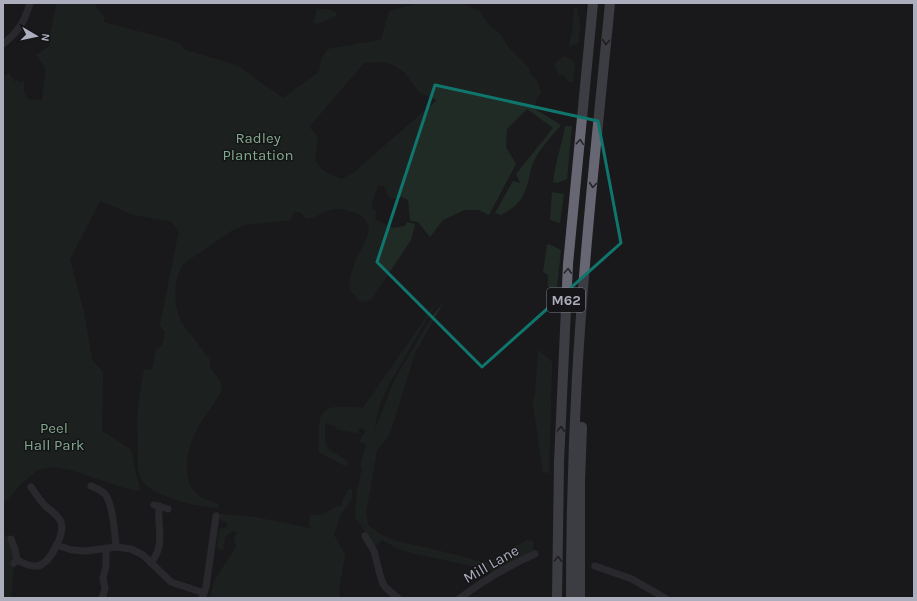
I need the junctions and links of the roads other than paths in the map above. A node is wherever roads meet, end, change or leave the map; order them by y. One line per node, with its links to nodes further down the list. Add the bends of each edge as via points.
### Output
1 (30, 3): 4 (street, via 22,25)
2 (593, 3): 22 (highway, M62, one-way to 2, via 559,462 568,264)
3 (610, 3): 5 (highway, M62, one-way to 5)
4 (3, 44)
5 (585, 269): 23 (highway, M62, via 577,376); 24 (highway)
6 (31, 486): 12 (street, via 42,503 60,521 61,529)
7 (91, 486): 13 (street, via 104,493 108,499)
8 (168, 508): 16 (street, via 157,506 159,550)
9 (223, 523): 18 (street, via 216,519)
10 (364, 536): 20 (street, via 374,551 386,588)
11 (11, 539): 12 (street, via 15,549 15,562 31,566 42,565)
12 (56, 545): 14 (street, via 86,551)
13 (116, 547): 14 (street); 16 (street, via 138,551)
14 (106, 548): 19 (street, via 103,578 105,589)
15 (535, 554): 21 (street, Mill Lane, via 478,584)
16 (151, 563): 18 (street, via 171,582)
17 (595, 566): 25 (street, via 632,579)
18 (203, 595)
19 (102, 598)
20 (398, 598)
21 (460, 598)
22 (557, 598)
23 (571, 598)
24 (580, 598)
25 (665, 598)

